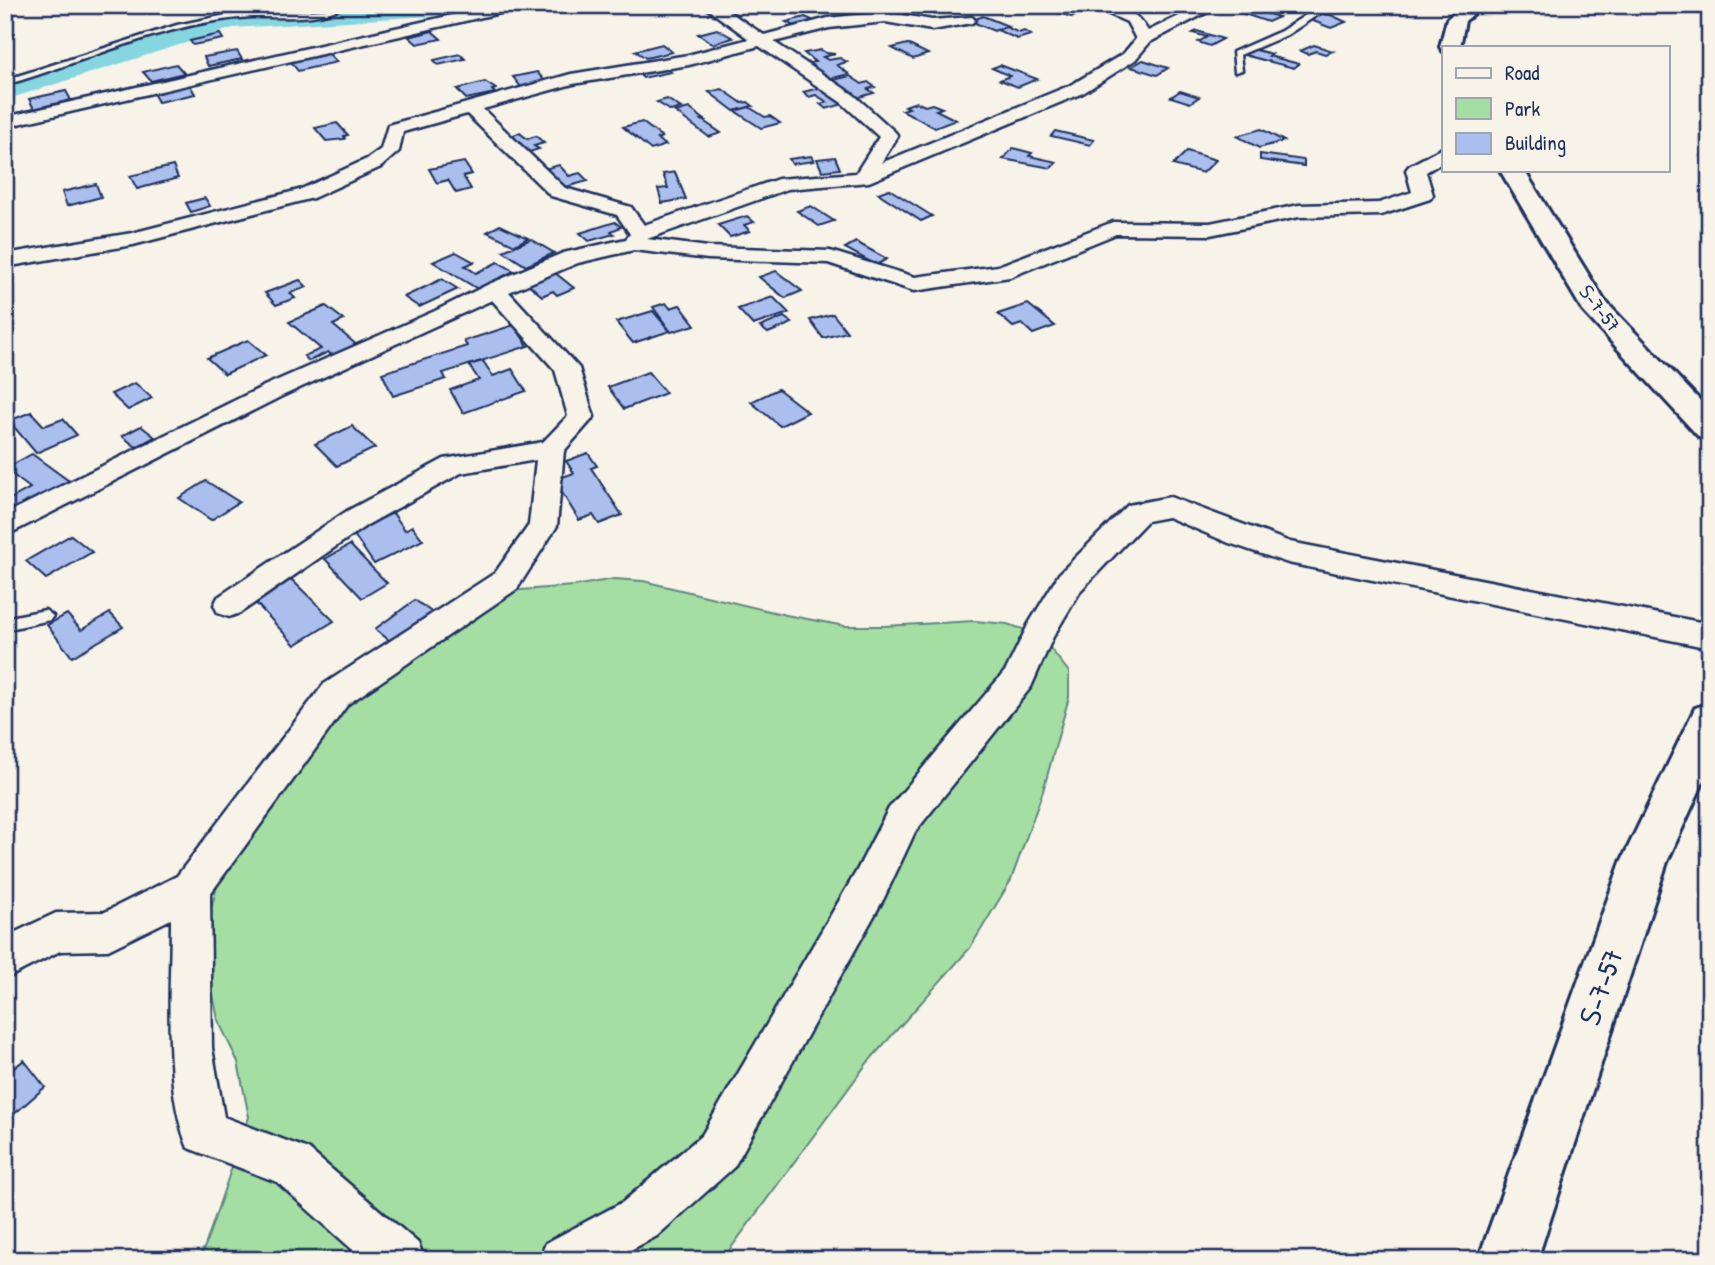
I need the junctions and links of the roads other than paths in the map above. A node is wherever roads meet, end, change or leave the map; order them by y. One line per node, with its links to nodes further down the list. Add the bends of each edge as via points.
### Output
1 (342, 5): 13 (lane, via 326,12 231,16 177,27)
2 (517, 5): 15 (street)
3 (709, 5): 10 (street)
4 (1096, 5): 9 (street, via 1133,19)
5 (1214, 5): 9 (street)
6 (1318, 5): 12 (lane, via 1319,10 1284,33 1236,54)
7 (1475, 5): 11 (street, via 1456,19)
8 (967, 20): 10 (street, via 932,25 885,17 828,23)
9 (1144, 39): 18 (street, via 1129,57 1077,89)
10 (766, 41): 14 (street, via 689,60 571,79); 18 (street, via 848,99 889,136)
11 (1450, 46)
12 (1238, 70)
13 (5, 83)
14 (470, 107): 19 (street, via 558,192 624,211); 20 (street, via 394,129 390,151 374,163 306,194 133,239)
15 (5, 122)
16 (1442, 154): 19 (street, via 1416,170 1423,195 1381,209 1299,211 1210,229 1114,228 1002,272 914,284 830,257 708,253)
17 (1513, 172): 22 (street, Տ-7-57 / Տ-7-57, via 1593,304)
18 (862, 178): 19 (street, via 785,183)
19 (637, 239): 21 (street, via 571,258)
20 (5, 261)
21 (495, 290): 23 (street, via 567,368 582,417); 24 (street, via 273,391)
22 (1710, 430)
23 (551, 449): 25 (street, via 454,465 357,518); 30 (street, via 544,526 506,582 336,694)
24 (5, 526)
25 (229, 605)
26 (45, 616): 27 (lane)
27 (5, 624)
28 (1710, 636): 33 (street, via 1288,552 1170,507 1138,512 1070,582 1019,678 902,820 870,885 718,1151 640,1219)
29 (1710, 720): 34 (street, Տ-7-57 / Տ-7-57, via 1644,862)
30 (191, 888): 31 (street, via 108,931 56,932); 32 (street, via 191,1048 204,1132 292,1165)
31 (5, 959)
32 (401, 1260)
33 (563, 1260)
34 (1507, 1260)

